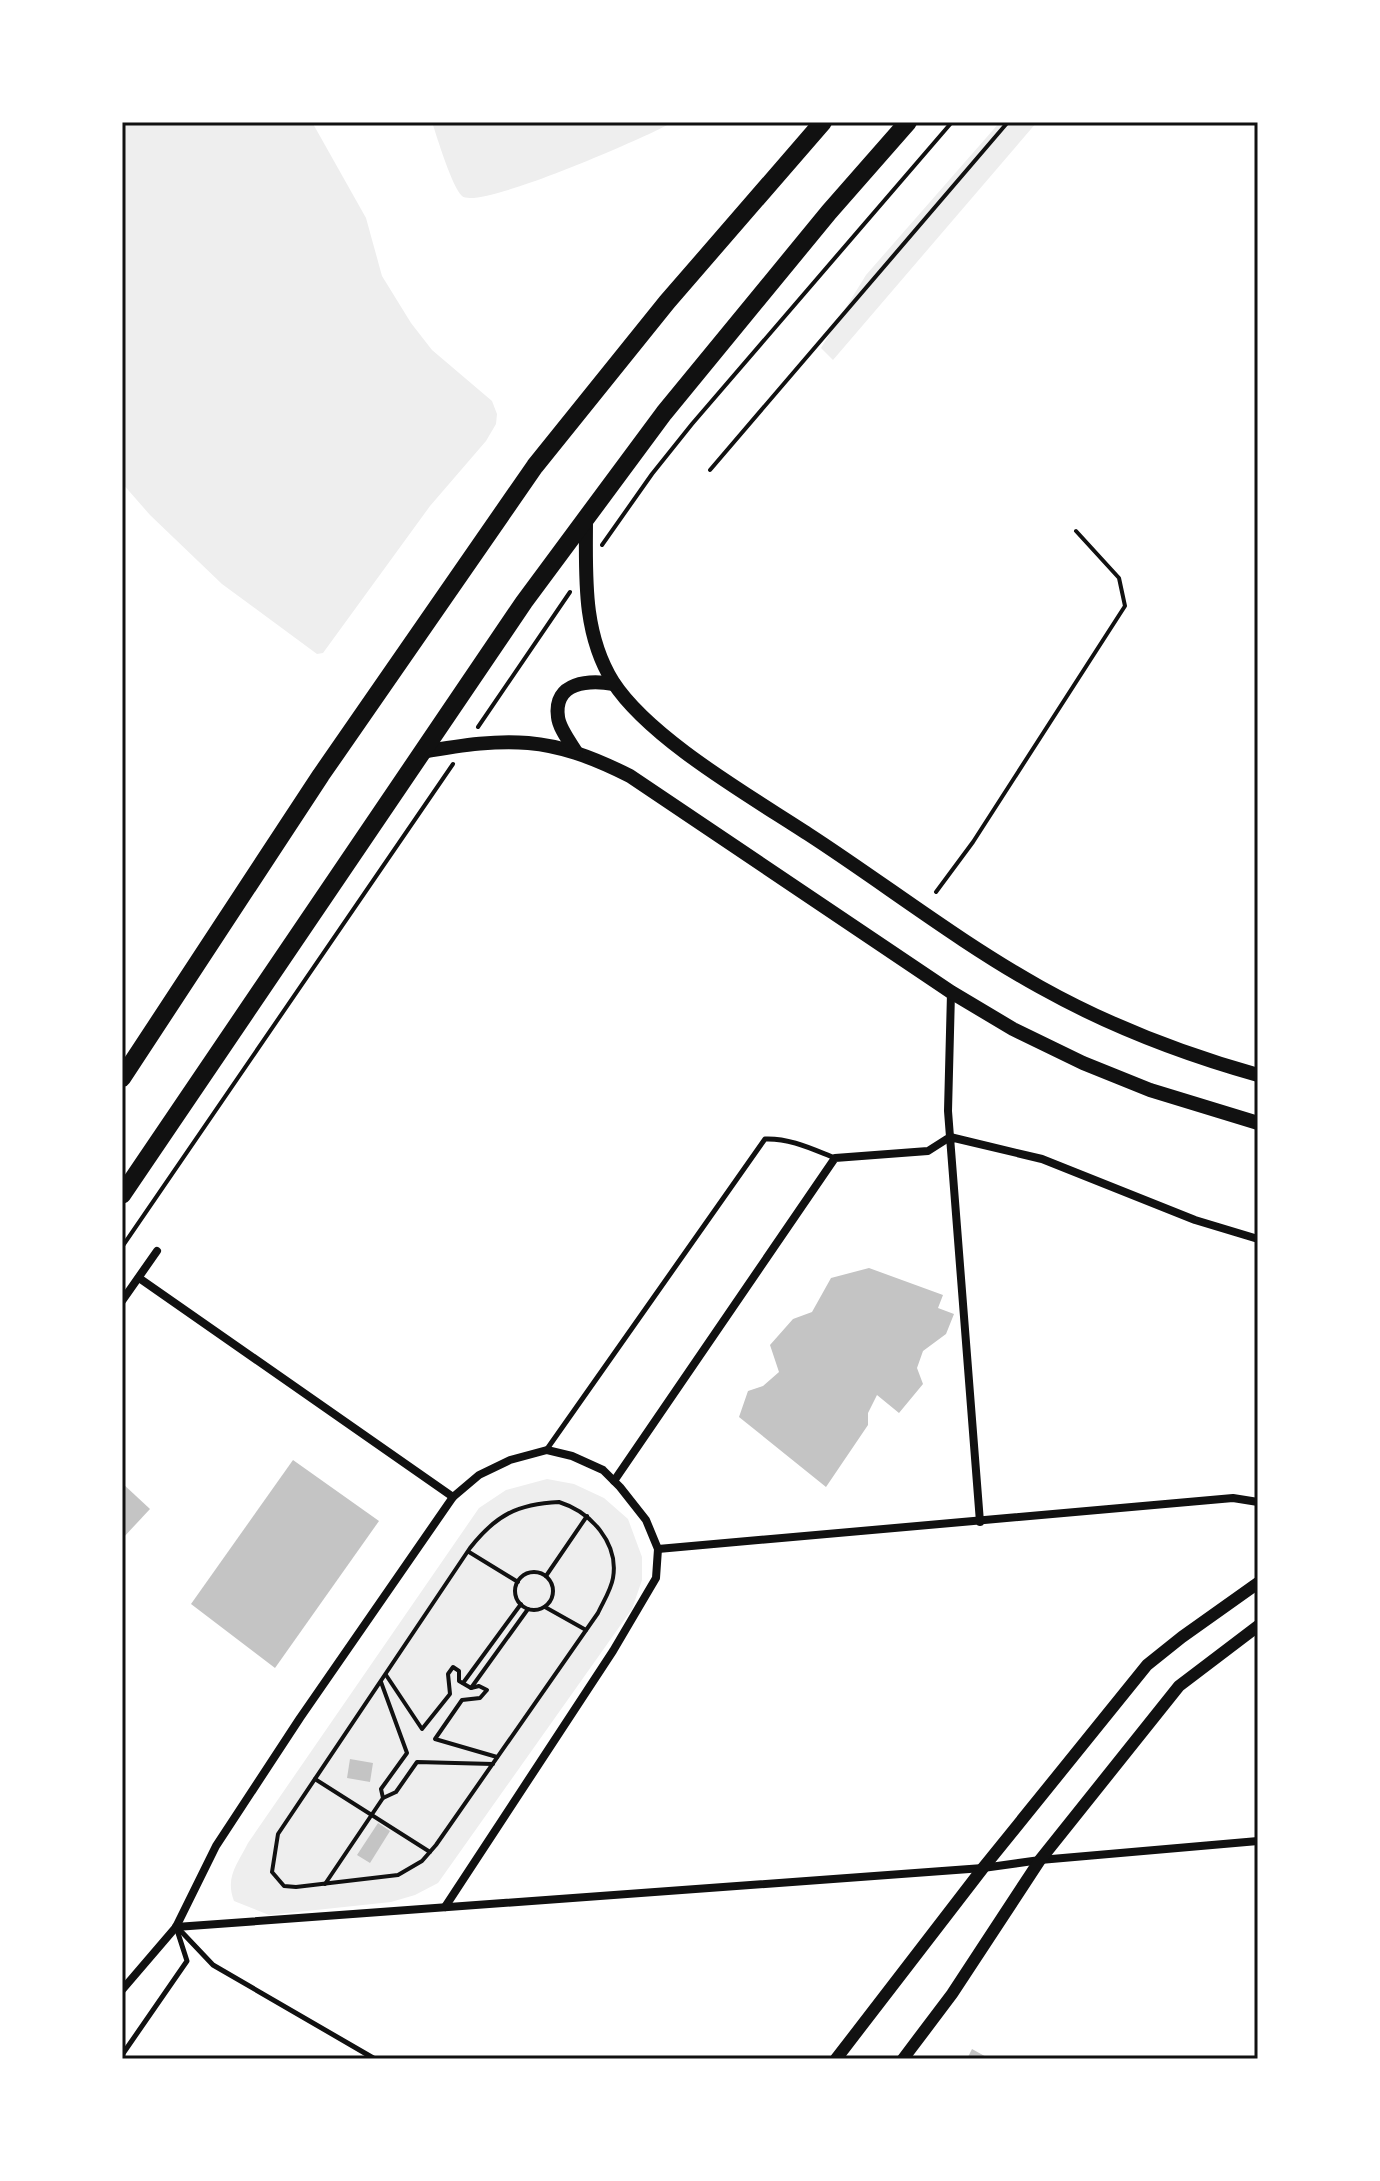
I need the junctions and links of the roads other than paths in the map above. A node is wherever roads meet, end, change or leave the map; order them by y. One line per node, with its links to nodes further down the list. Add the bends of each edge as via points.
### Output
1 (823, 122): 9 (highway, via 667,302 535,466 321,775)
2 (908, 122): 3 (highway, via 664,413)
3 (586, 518): 4 (main road, via 589,619); 5 (highway)
4 (614, 684): 6 (main road, via 574,684 564,692 557,719); 8 (main road, via 632,707 696,759 1022,976 1139,1034)
5 (422, 752): 6 (main road, via 500,741); 13 (highway)
6 (576, 752): 7 (main road, via 630,776)
7 (951, 992): 10 (main road, via 1083,1063); 11 (street)
8 (1258, 1075)
9 (122, 1078)
10 (1258, 1123)
11 (950, 1137): 12 (street, via 928,1151); 14 (street, via 1042,1159 1195,1220); 22 (street)
12 (835, 1158): 18 (lane, via 779,1138 765,1139); 19 (street)
13 (122, 1195)
14 (1258, 1239)
15 (157, 1251): 16 (street)
16 (139, 1278): 17 (street); 20 (street)
17 (122, 1301)
18 (547, 1450): 19 (street, via 603,1470); 20 (street, via 479,1475)
19 (614, 1481): 23 (street, via 646,1520)
20 (453, 1497): 30 (street, via 216,1846)
21 (1258, 1502): 22 (street, via 1233,1498)
22 (980, 1522): 23 (street)
23 (658, 1549): 29 (street, via 656,1578 613,1651)
24 (1258, 1583): 28 (street, via 1147,1665)
25 (1258, 1626): 27 (street, via 1179,1686)
26 (1258, 1841): 27 (street)
27 (1040, 1860): 28 (street); 35 (street)
28 (983, 1868): 29 (street); 34 (street)
29 (445, 1907): 30 (street)
30 (176, 1927): 31 (street); 32 (lane, via 187,1961); 33 (lane, via 213,1965)
31 (122, 1990)
32 (122, 2055)
33 (375, 2059)
34 (836, 2059)
35 (903, 2059)

